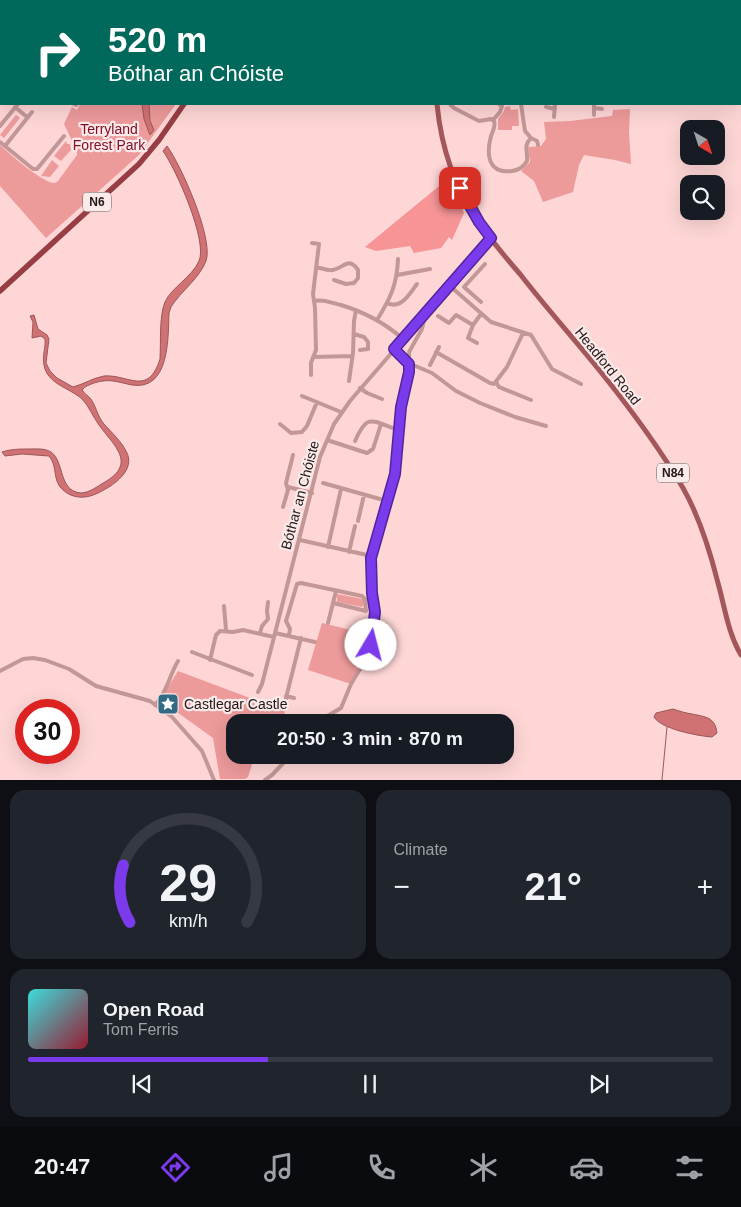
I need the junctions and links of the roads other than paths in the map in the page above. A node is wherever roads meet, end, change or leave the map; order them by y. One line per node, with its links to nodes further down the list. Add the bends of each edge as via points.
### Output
1 (183, 105): 35 (highway, N6, via 139,164)
2 (437, 105): 22 (main road, Headford Road / N84, via 451,167 472,211)
3 (451, 105): 15 (street, via 479,121)
4 (501, 105): 15 (street, via 501,111)
5 (521, 105): 18 (street, via 525,131)
6 (16, 106): 13 (street); 16 (street)
7 (555, 106): 9 (street); 14 (street)
8 (594, 106): 10 (street); 12 (street)
9 (546, 107)
10 (602, 109)
11 (32, 112): 13 (street)
12 (594, 115)
13 (27, 117): 21 (street)
14 (554, 117)
15 (493, 120): 18 (street, via 490,159 497,170 514,171 523,167 528,159 526,144)
16 (0, 126)
17 (64, 136): 21 (street, via 37,169)
18 (531, 138): 20 (street)
19 (0, 142): 21 (street)
20 (538, 145)
21 (5, 146)
22 (491, 238): 33 (street, Bóthar an Chóiste); 100 (main road, Headford Road / N84, via 605,377 684,489 707,547 731,635)
23 (312, 243): 26 (street, via 319,244)
24 (398, 259): 28 (street)
25 (484, 264): 34 (street)
26 (316, 267): 31 (street, via 333,270 353,264 358,270 356,280 351,284); 37 (street)
27 (430, 269): 28 (street)
28 (397, 275): 39 (street)
29 (342, 276): 31 (street)
30 (334, 280): 31 (street)
31 (341, 282)
32 (417, 284): 39 (street, via 399,304)
33 (450, 286): 36 (street); 41 (street, Bóthar an Chóiste)
34 (466, 288): 36 (street); 38 (street)
35 (0, 291)
36 (460, 295): 42 (street)
37 (314, 301): 40 (street, via 324,300); 55 (street, via 316,350)
38 (481, 302)
39 (387, 303): 44 (street)
40 (356, 310): 44 (street); 47 (street)
41 (426, 314): 48 (street, Bóthar an Chóiste); 56 (street, via 422,329 410,348)
42 (481, 314): 45 (street); 46 (street, via 493,323)
43 (438, 316): 45 (street, via 449,324 456,316)
44 (377, 320): 48 (street)
45 (474, 325): 49 (street, via 468,338)
46 (522, 333): 60 (street); 61 (street, via 531,335 552,369)
47 (354, 334): 52 (street, via 368,342 368,349); 54 (street)
48 (403, 339): 51 (street, Bóthar an Chóiste)
49 (477, 343)
50 (439, 347): 53 (street)
51 (394, 349): 56 (street); 62 (street, Bóthar an Chóiste)
52 (360, 350)
53 (436, 352): 57 (street); 60 (street, via 490,384)
54 (352, 356): 55 (street); 59 (street)
55 (313, 357): 58 (street)
56 (409, 364): 70 (street, via 432,373 456,391 480,403); 110 (street, via 401,407 395,474 371,558 375,612 370,649 341,708)
57 (430, 365)
58 (310, 375)
59 (348, 381)
60 (496, 382): 65 (street, via 499,387)
61 (581, 384)
62 (360, 388): 64 (street); 67 (street, Bóthar an Chóiste)
63 (302, 396): 66 (street)
64 (382, 399)
65 (531, 400)
66 (318, 402): 67 (street); 68 (street, via 302,432 291,433)
67 (341, 412): 72 (street, Bóthar an Chóiste)
68 (280, 424)
69 (381, 424): 71 (street); 72 (street, via 373,448 366,453); 73 (street, via 365,423)
70 (546, 426)
71 (395, 429)
72 (327, 440): 78 (street, Bóthar an Chóiste)
73 (355, 441)
74 (293, 455): 76 (street, via 286,483)
75 (322, 483): 77 (street)
76 (288, 488): 78 (street); 81 (street)
77 (341, 489): 79 (street); 85 (street)
78 (312, 493): 84 (street, Bóthar an Chóiste)
79 (364, 495): 80 (street); 82 (street)
80 (380, 500)
81 (283, 507)
82 (358, 521)
83 (355, 526): 86 (street)
84 (300, 540): 85 (street); 95 (street, Bóthar an Chóiste)
85 (328, 547): 86 (street)
86 (349, 552): 87 (street)
87 (367, 555)
88 (336, 591): 90 (street); 90 (street, via 364,597 366,611); 96 (street, via 297,584 286,620)
89 (268, 602): 94 (street, via 268,618)
90 (333, 603): 92 (street)
91 (224, 606): 93 (street)
92 (328, 623)
93 (226, 630): 94 (street); 101 (street, via 216,635)
94 (260, 633): 95 (street)
95 (274, 635): 96 (street); 105 (street, Bóthar an Chóiste)
96 (289, 636): 97 (street)
97 (301, 638): 98 (street); 106 (street)
98 (315, 642)
99 (192, 652): 101 (street)
100 (741, 655)
101 (210, 660): 104 (street)
102 (178, 661): 108 (street, via 166,690)
103 (0, 671): 108 (street, via 23,659 45,660 69,669 96,686 144,698)
104 (252, 675)
105 (258, 692)
106 (286, 696): 107 (street); 109 (street)
107 (294, 698)
108 (154, 705): 112 (street, via 172,717 202,751)
109 (284, 706)
110 (331, 714)
111 (282, 764): 113 (street)
112 (214, 780)
113 (265, 780)

